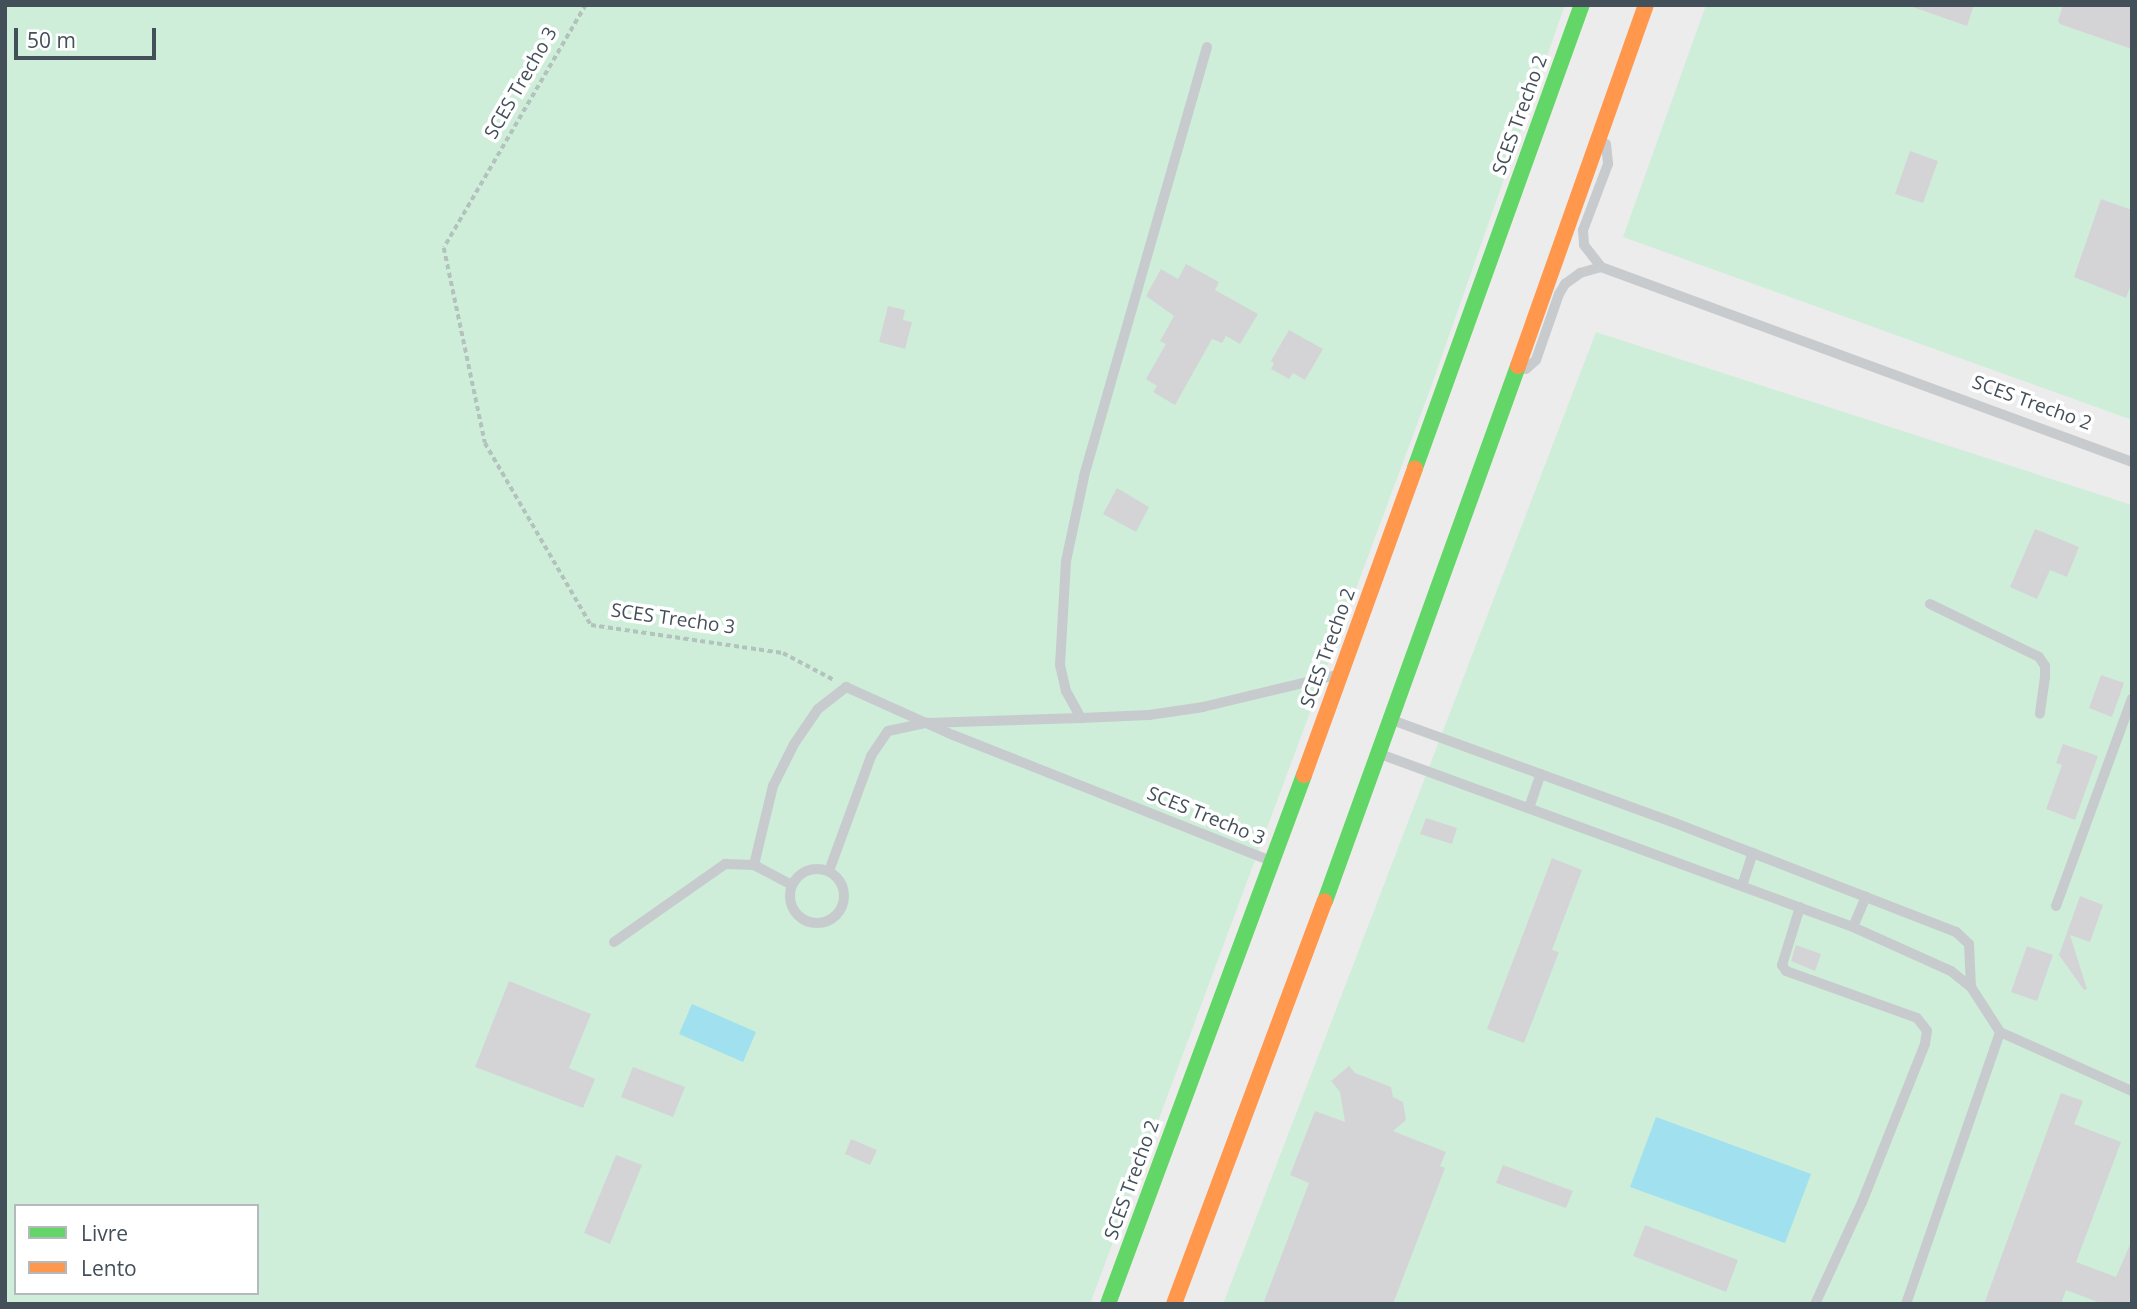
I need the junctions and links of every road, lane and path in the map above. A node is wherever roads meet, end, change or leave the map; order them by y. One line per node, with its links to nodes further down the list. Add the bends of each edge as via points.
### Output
1 (586, 5): 11 (path, SCES Trecho 3, via 444,248 485,443 591,625 783,653)
2 (1582, 5): 10 (main road, SCES Trecho 2)
3 (1646, 5): 5 (main road)
4 (1207, 47): 14 (lane, via 1107,389 1066,561 1060,665 1066,691)
5 (1604, 124): 6 (lane, via 1608,164 1583,230 1584,245); 7 (main road)
6 (1601, 267): 7 (lane, via 1580,273 1565,284 1536,360); 8 (lane, SCES Trecho 2)
7 (1512, 383): 15 (main road)
8 (2132, 462)
9 (1930, 604): 13 (lane, via 2039,657 2045,666)
10 (1341, 674): 14 (lane, via 1203,707); 21 (main road, SCES Trecho 2)
11 (846, 687): 16 (lane, SCES Trecho 3); 22 (lane, via 818,709 793,744 773,786)
12 (2132, 698): 27 (lane)
13 (2040, 714)
14 (1081, 718): 16 (lane)
15 (1392, 720): 17 (main road); 18 (lane)
16 (928, 723): 21 (lane, SCES Trecho 3); 23 (lane, via 888,731 871,756)
17 (1380, 754): 19 (lane); 35 (main road)
18 (1541, 774): 19 (lane); 20 (lane)
19 (1529, 808): 25 (lane)
20 (1753, 853): 25 (lane); 26 (lane)
21 (1272, 861): 34 (main road, SCES Trecho 2)
22 (754, 865): 24 (lane); 30 (lane, via 724,864)
23 (829, 871): 24 (lane, via 808,870); 24 (lane, via 843,886 845,897 842,908 827,922 805,922 797,915 791,906)
24 (792, 885)
25 (1742, 886): 28 (lane)
26 (1866, 897): 29 (lane); 31 (lane, via 1956,932 1971,953)
27 (2056, 906)
28 (1800, 907): 29 (lane); 36 (lane, via 1782,965 1786,971 1916,1018 1927,1031 1862,1202)
29 (1853, 927): 31 (lane, via 1951,971)
30 (614, 942)
31 (1971, 987): 32 (lane)
32 (2000, 1032): 33 (lane); 37 (lane)
33 (2132, 1091)
34 (1108, 1304)
35 (1174, 1304)
36 (1815, 1304)
37 (1906, 1304)

